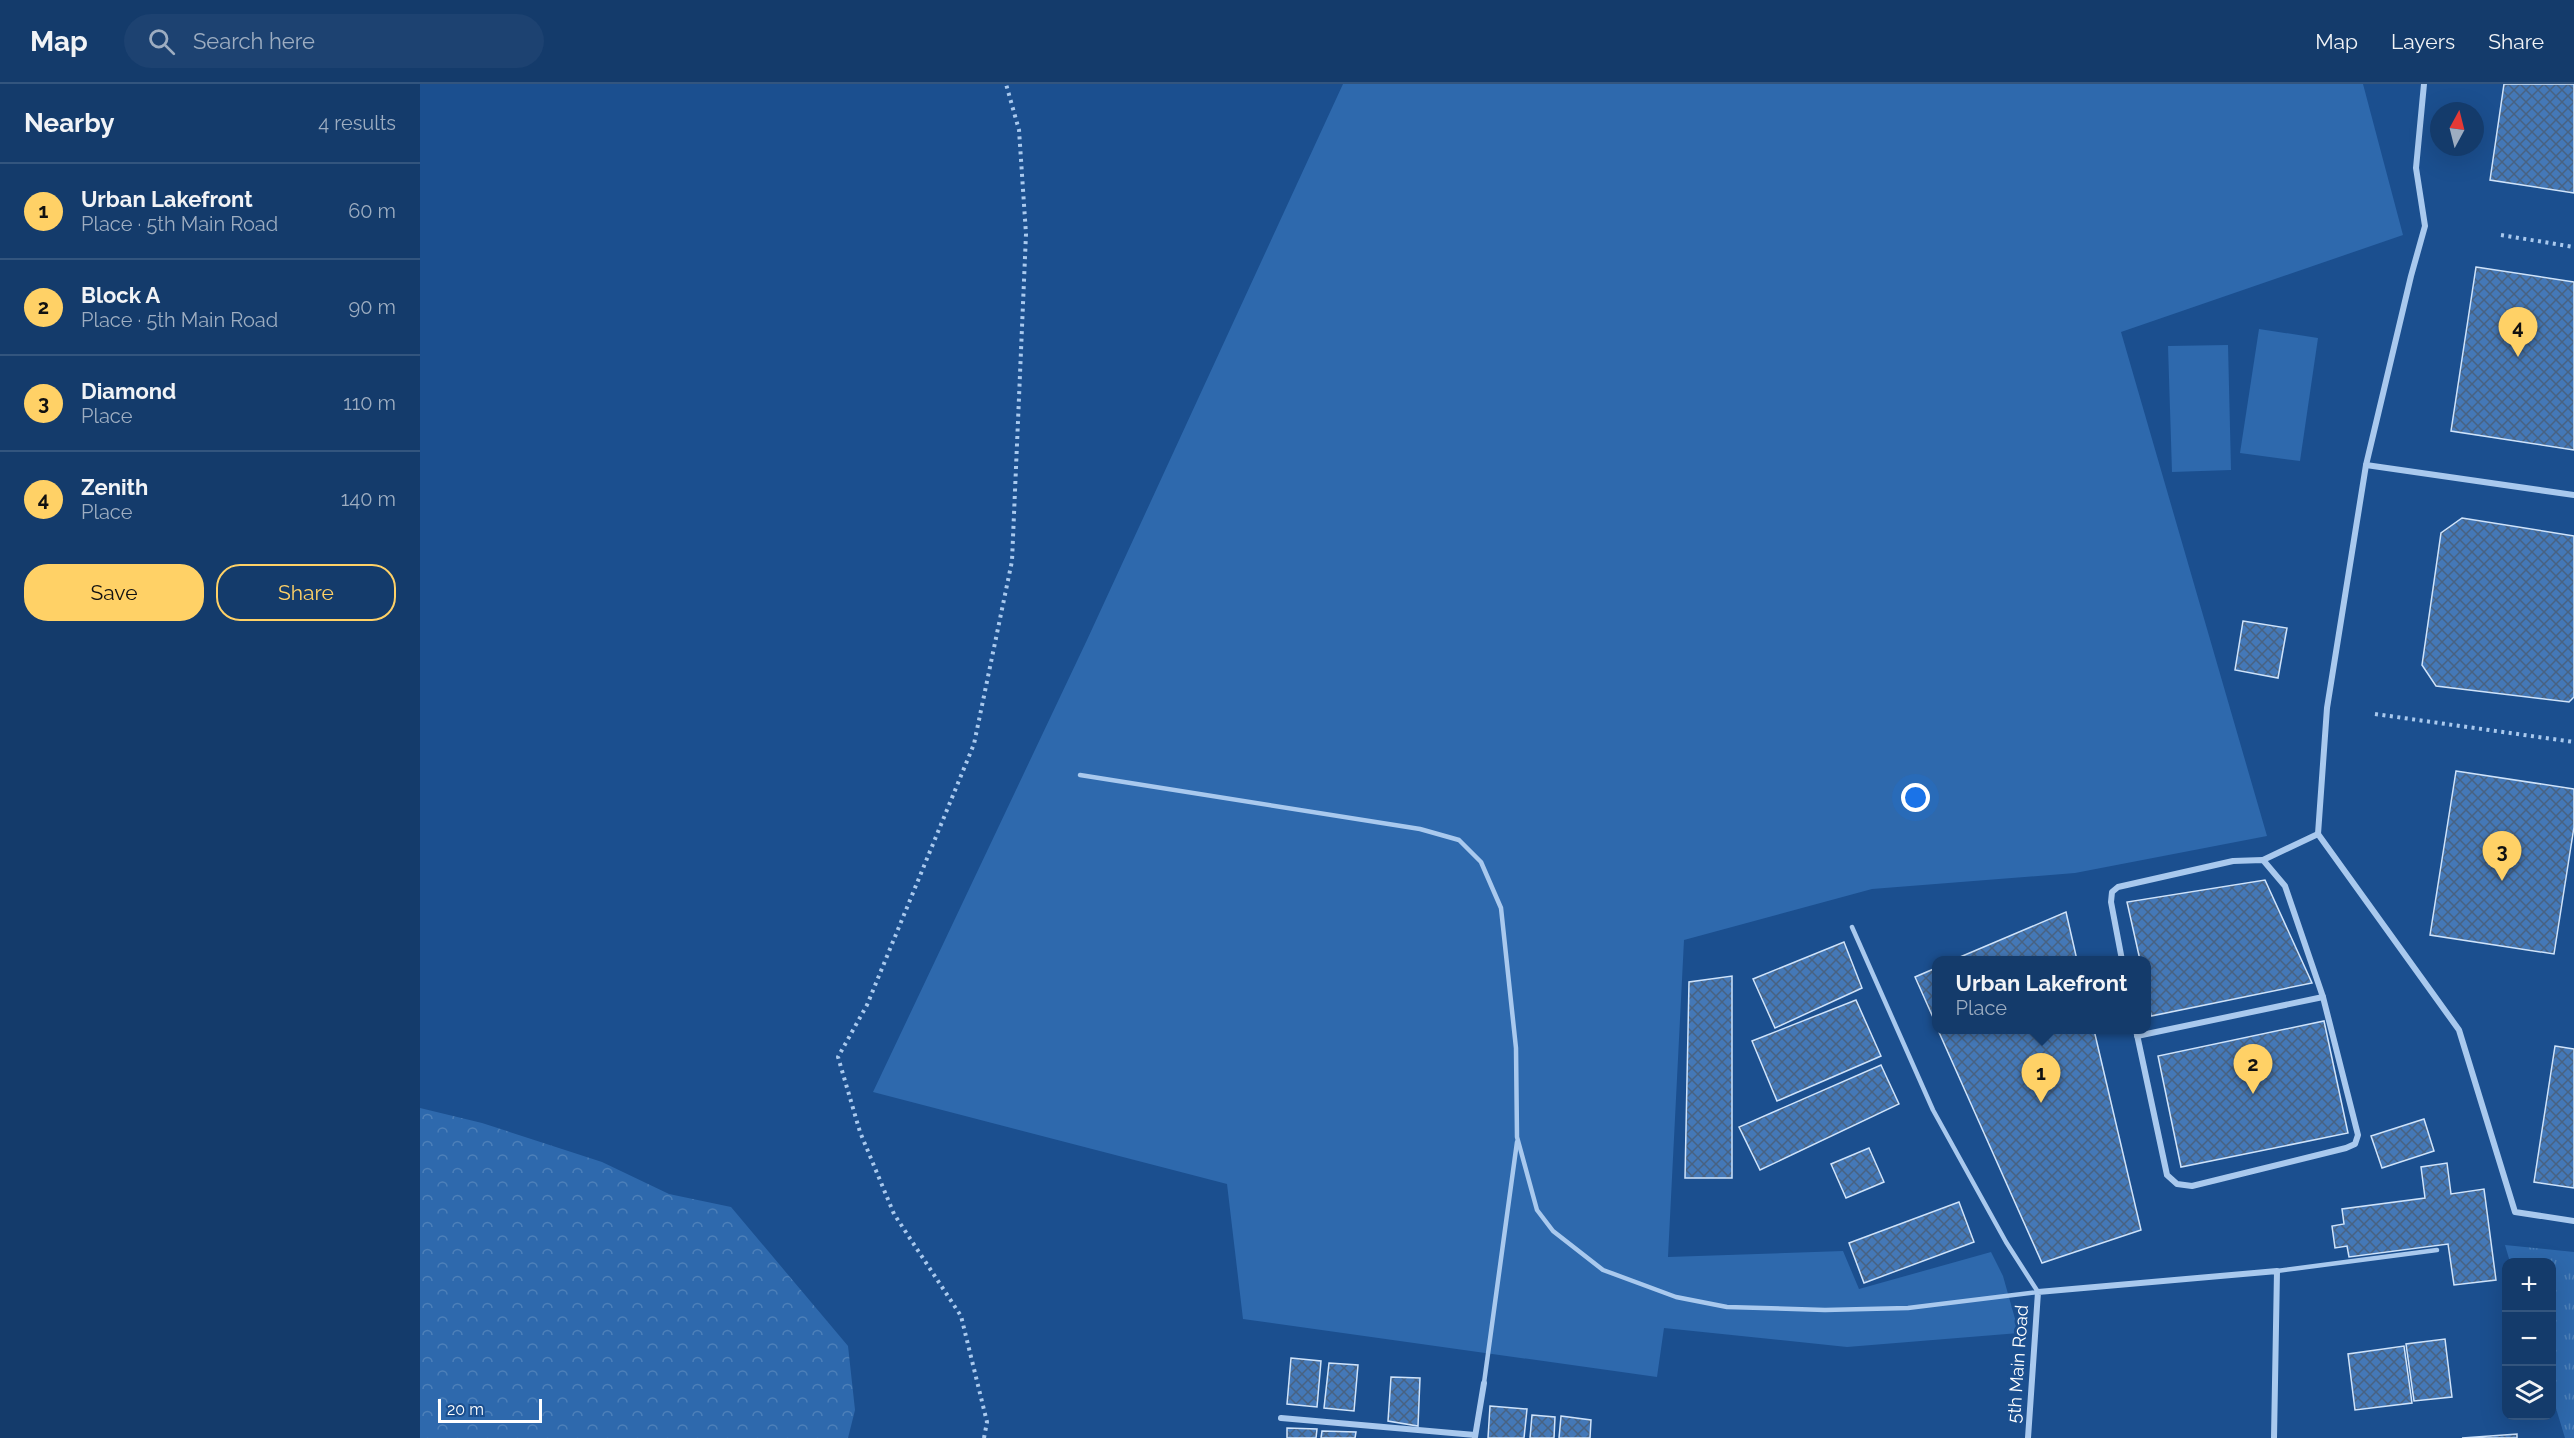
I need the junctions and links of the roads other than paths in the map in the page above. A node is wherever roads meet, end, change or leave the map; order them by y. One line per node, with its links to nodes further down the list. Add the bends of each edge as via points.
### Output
1 (2424, 84): 2 (street, via 2416,168 2426,226)
2 (2366, 465): 3 (street); 5 (street, via 2326,708)
3 (2574, 495)
4 (1080, 775): 12 (lane, via 1420,829 1459,840 1481,861 1501,908 1516,1048)
5 (2318, 834): 6 (street); 13 (street, via 2458,1030 2515,1212)
6 (2263, 860): 8 (street, via 2233,861 2118,886 2112,892 2111,902); 9 (street, via 2285,886)
7 (1852, 927): 16 (lane, via 1933,1110)
8 (2121, 956)
9 (2324, 997): 10 (street); 11 (street, via 2358,1135 2355,1144 2192,1186 2177,1184 2167,1175)
10 (2151, 1030)
11 (2136, 1034)
12 (1517, 1137): 16 (lane, via 1537,1210 1553,1231 1603,1270 1676,1297 1727,1307 1825,1310 1908,1308); 17 (lane)
13 (2574, 1221)
14 (2437, 1250): 15 (lane)
15 (2277, 1270): 16 (street); 21 (street)
16 (2038, 1292): 20 (street, 5th Main Road)
17 (1484, 1383): 19 (street)
18 (1281, 1418): 19 (street)
19 (1475, 1437)
20 (2028, 1438)
21 (2274, 1438)

